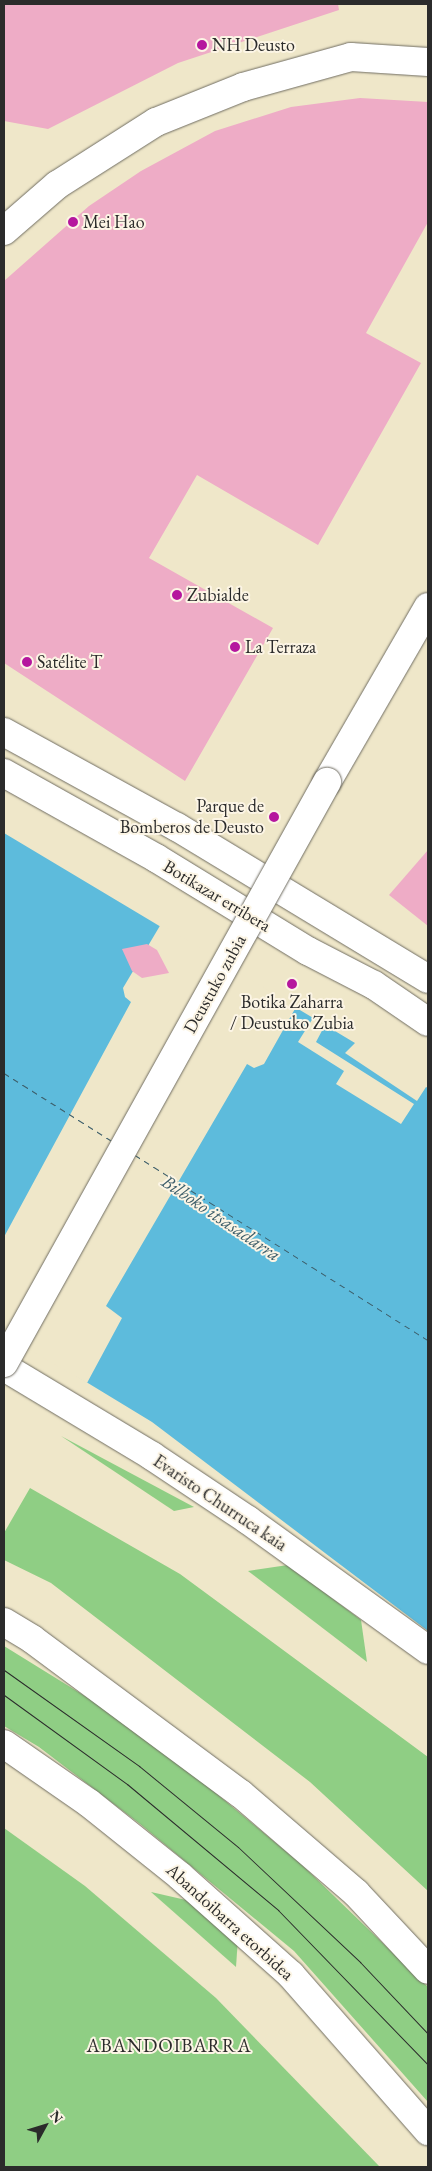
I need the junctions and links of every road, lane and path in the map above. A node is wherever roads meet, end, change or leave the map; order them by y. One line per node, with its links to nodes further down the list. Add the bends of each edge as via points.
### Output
1 (428, 62): 2 (street, via 351,57 244,86 156,122 57,185)
2 (4, 231)
3 (428, 607): 8 (street, Deustuko zubia, bridge)
4 (4, 732): 6 (street, via 177,827)
5 (4, 773): 7 (street, Botikazar erribera, via 156,858 308,951 374,985)
6 (428, 978)
7 (428, 1022)
8 (4, 1363)
9 (4, 1367): 11 (street, Evaristo Churruca kaia, via 152,1456 248,1520)
10 (4, 1622): 15 (street, via 32,1639 241,1794 356,1893)
11 (428, 1650)
12 (4, 1744): 14 (street, Abandoibarra etorbidea, via 89,1803)
13 (4, 1762): 14 (street, via 102,1830)
14 (180, 1876): 16 (street, Abandoibarra etorbidea, via 291,1975)
15 (428, 1970)
16 (428, 2130)

